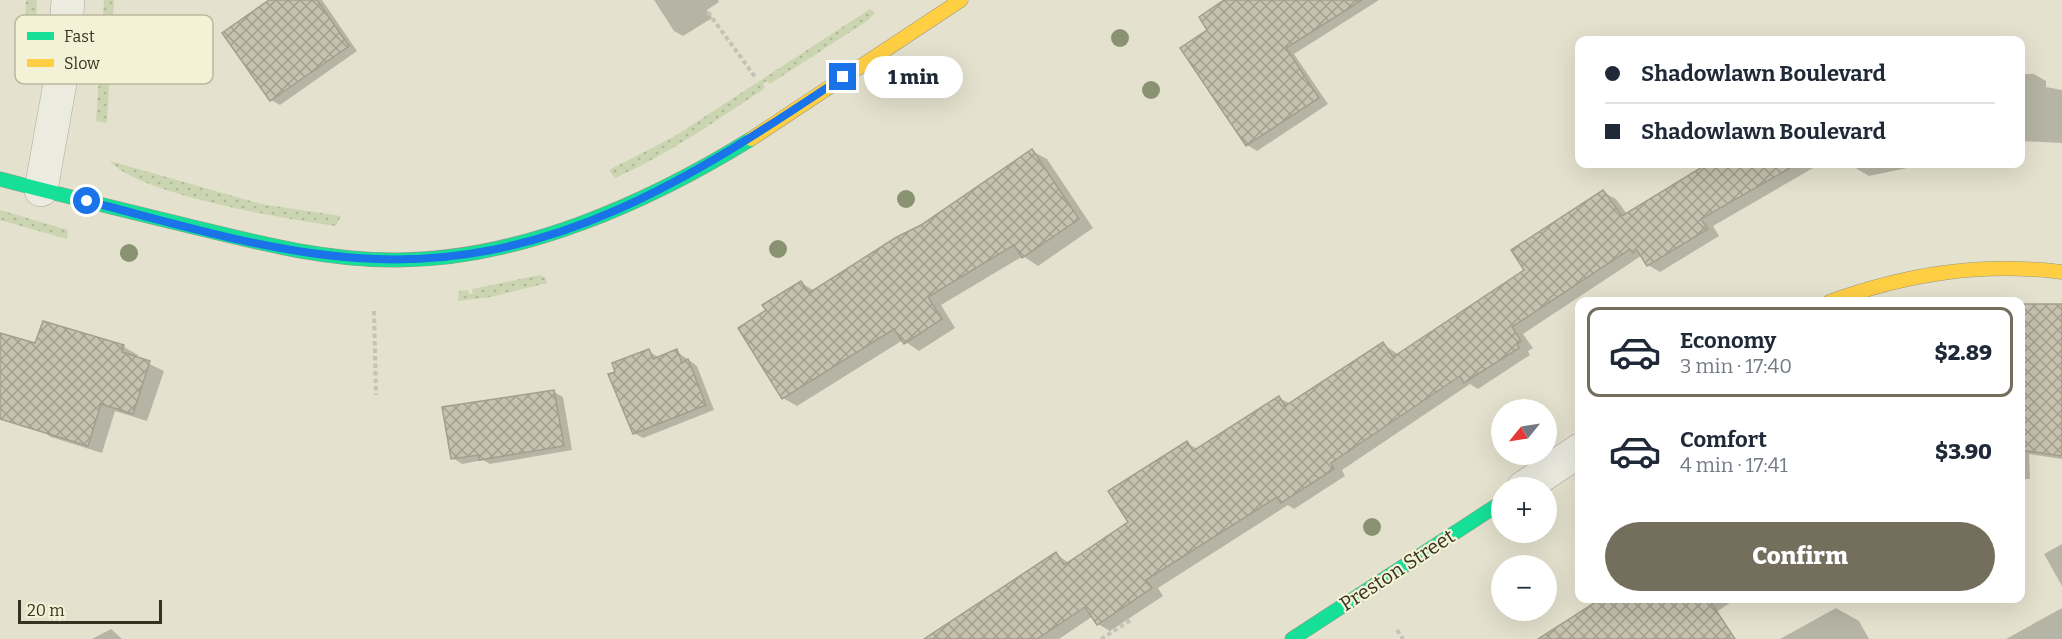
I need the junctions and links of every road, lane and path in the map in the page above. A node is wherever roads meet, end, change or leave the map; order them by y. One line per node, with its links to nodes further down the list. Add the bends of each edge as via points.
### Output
1 (68, 0): 4 (street)
2 (961, 0): 8 (street, via 683,180 575,227 494,249 399,260 305,252)
3 (708, 12): 5 (path)
4 (67, 15)
5 (755, 77)
6 (60, 84): 8 (street)
7 (0, 179): 8 (street)
8 (41, 190)
9 (2062, 272): 10 (street, via 1994,266 1960,268 1910,277)
10 (1845, 297)
11 (374, 311): 12 (path)
12 (376, 395)
13 (1575, 453): 14 (street)
14 (1540, 477)
15 (1491, 508): 19 (street, Preston Street)
16 (1131, 620): 18 (path)
17 (1397, 630): 20 (path)
18 (1101, 639)
19 (1293, 639)
20 (1403, 639)

